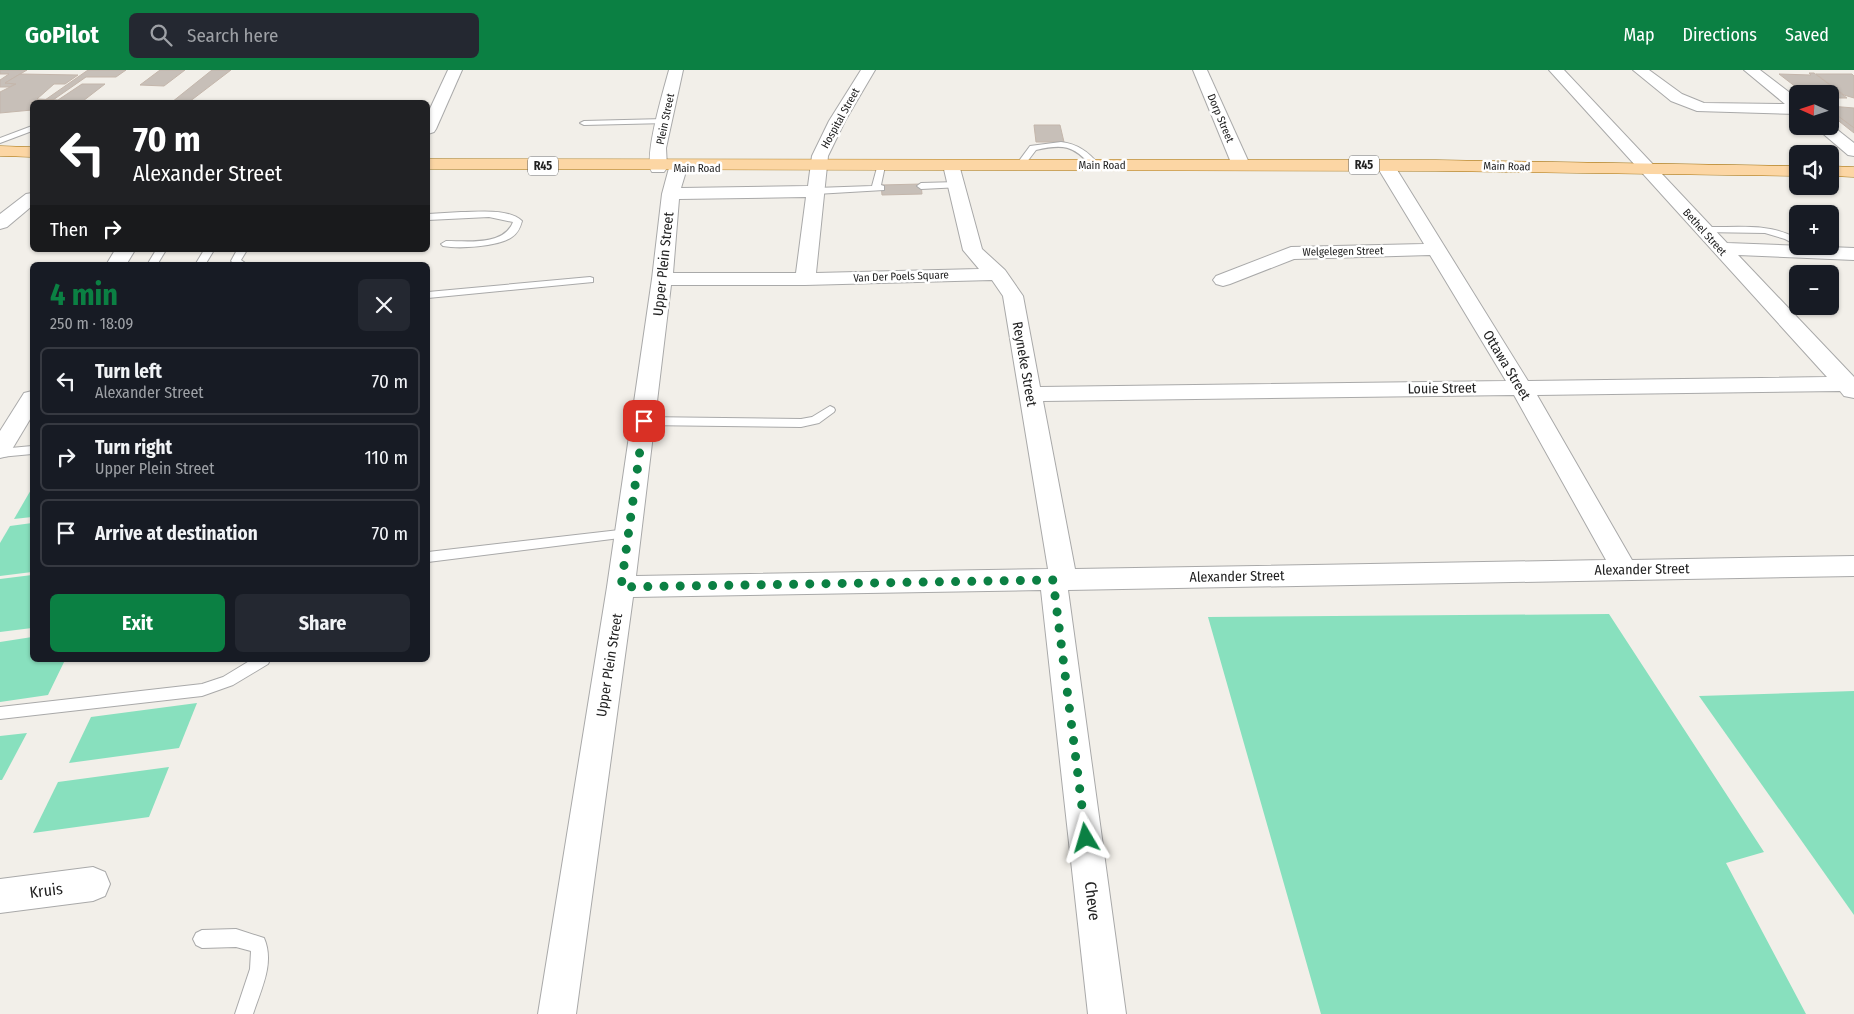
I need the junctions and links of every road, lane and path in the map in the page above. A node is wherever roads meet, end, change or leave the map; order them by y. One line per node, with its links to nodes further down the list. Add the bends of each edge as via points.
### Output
1 (455, 70): 12 (street)
2 (676, 70): 10 (street, Plein Street)
3 (868, 70): 23 (street, Hospital Street, via 837,121)
4 (1200, 70): 20 (street, Dorp Street)
5 (1556, 70): 25 (street, Bethel Street)
6 (1640, 70): 9 (street, via 1679,101 1691,105 1703,108)
7 (1751, 70): 8 (street)
8 (1789, 101)
9 (1789, 108)
10 (664, 120): 11 (lane); 24 (street, Plein Street, via 658,148)
11 (584, 123)
12 (430, 125)
13 (30, 129): 15 (lane)
14 (1834, 135): 17 (street)
15 (0, 141)
16 (0, 151): 18 (main road)
17 (1854, 151)
18 (30, 152)
19 (430, 164): 24 (main road, Main Road / R45)
20 (1241, 165): 21 (main road, Main Road / R45); 29 (main road, Main Road / R45, via 1020,165)
21 (1385, 165): 25 (main road, Main Road / R45); 40 (street, Ottawa Street)
22 (881, 166): 23 (main road, Main Road / R45); 29 (main road, Main Road / R45); 31 (lane, via 879,188)
23 (817, 167): 24 (main road, Main Road / R45); 31 (street)
24 (668, 168): 32 (street, Upper Plein Street)
25 (1647, 169): 26 (main road, Main Road / R45); 36 (street, Bethel Street)
26 (1789, 171)
27 (1839, 172): 28 (main road)
28 (1854, 172)
29 (955, 175): 30 (lane); 44 (street, Reyneke Street, via 973,250)
30 (922, 186)
31 (816, 190): 32 (street); 46 (street)
32 (671, 194): 45 (street, Upper Plein Street)
33 (30, 200): 35 (street)
34 (430, 217): 38 (lane, via 493,215 513,217 518,221 516,229 505,238)
35 (0, 223)
36 (1704, 230): 37 (lane, via 1771,232); 41 (street, Bethel Street)
37 (1789, 238)
38 (446, 244)
39 (1789, 247): 41 (street)
40 (1438, 249): 48 (street, Welgelegen Street, via 1291,253); 51 (street, Ottawa Street)
41 (1721, 249): 50 (street, Bethel Street)
42 (1839, 252): 43 (street)
43 (1854, 254)
44 (998, 274): 46 (street, Van Der Poels Square); 52 (street, Reyneke Street, via 1013,296)
45 (662, 279): 46 (street, Van Der Poels Square); 55 (street, Upper Plein Street)
46 (805, 279)
47 (590, 280): 49 (lane)
48 (1223, 280)
49 (430, 295)
50 (1851, 387): 51 (street, Louie Street)
51 (1521, 388): 52 (street, Louie Street); 62 (street, Ottawa Street)
52 (1030, 394): 63 (street, Reyneke Street)
53 (30, 401): 56 (street)
54 (830, 410): 55 (lane, via 801,424)
55 (644, 421): 59 (street, Upper Plein Street)
56 (0, 450)
57 (30, 450): 58 (lane)
58 (0, 454)
59 (628, 533): 60 (lane); 64 (street, Upper Plein Street)
60 (430, 557)
61 (1854, 566): 62 (street, Alexander Street)
62 (1624, 569): 63 (street, Alexander Street)
63 (1058, 580): 64 (street, Alexander Street); 72 (street, Cheve)
64 (621, 587): 71 (street, Upper Plein Street)
65 (260, 662): 66 (lane, via 228,681 202,690)
66 (0, 714)
67 (92, 884): 68 (street, Kruis)
68 (0, 896)
69 (202, 939): 70 (lane, via 236,938 258,944 258,967)
70 (244, 1014)
71 (557, 1014)
72 (1107, 1014)

